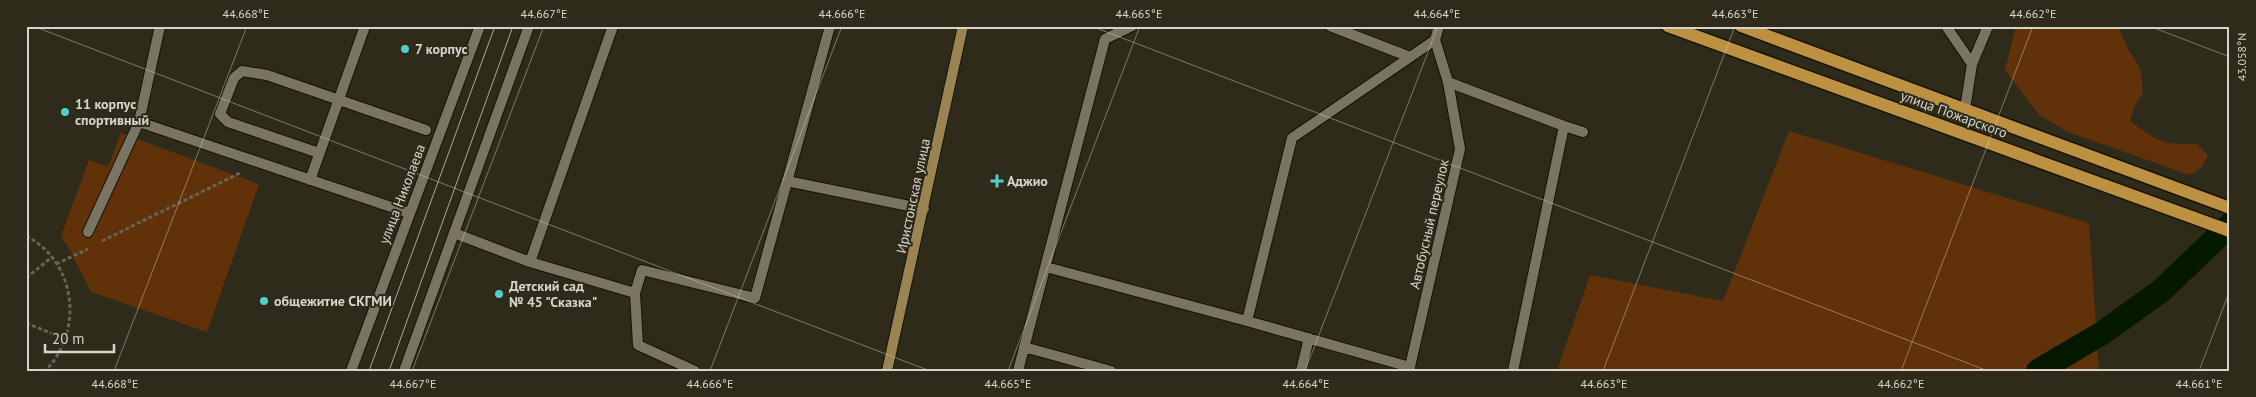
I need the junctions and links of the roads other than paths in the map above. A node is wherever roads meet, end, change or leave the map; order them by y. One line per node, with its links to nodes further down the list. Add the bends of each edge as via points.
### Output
1 (160, 26): 21 (street)
2 (365, 26): 19 (street)
3 (480, 26): 30 (street, улица Николаева)
4 (529, 26): 33 (street)
5 (613, 26): 34 (street)
6 (830, 26): 27 (street)
7 (963, 26): 29 (main road, Иристонская улица)
8 (1132, 26): 35 (street, via 1105,39)
9 (1330, 26): 16 (street)
10 (1439, 26): 15 (street)
11 (1668, 26): 31 (main road, улица Пожарского)
12 (1741, 26): 20 (main road, улица Пожарского)
13 (1946, 26): 17 (street)
14 (1988, 26): 17 (street)
15 (1435, 40): 16 (street); 18 (street, Автобусный переулок)
16 (1410, 57): 37 (street, via 1292,138)
17 (1972, 64): 20 (street)
18 (1448, 82): 22 (street); 40 (street, Автобусный переулок, via 1460,149)
19 (338, 99): 23 (street); 25 (street); 25 (street, via 242,70 234,78 220,114 228,122)
20 (1965, 109): 28 (main road, улица Пожарского)
21 (138, 122): 26 (street); 32 (street)
22 (1564, 126): 24 (street); 48 (street)
23 (426, 130)
24 (1583, 132)
25 (319, 154): 26 (street)
26 (310, 180): 30 (street)
27 (787, 181): 29 (street); 36 (street, via 755,298 642,270)
28 (2230, 208)
29 (924, 209): 44 (main road, Иристонская улица)
30 (409, 213): 41 (street, улица Николаева)
31 (2230, 231)
32 (88, 232)
33 (454, 233): 34 (street); 42 (street)
34 (530, 262): 36 (street)
35 (1046, 267): 37 (street); 39 (street)
36 (635, 293): 43 (street, via 638,345)
37 (1247, 321): 38 (street)
38 (1310, 338): 40 (street); 47 (street)
39 (1024, 347): 45 (street); 46 (street)
40 (1409, 369)
41 (350, 371)
42 (404, 371)
43 (695, 371)
44 (887, 371)
45 (1018, 371)
46 (1111, 371)
47 (1301, 371)
48 (1513, 371)

